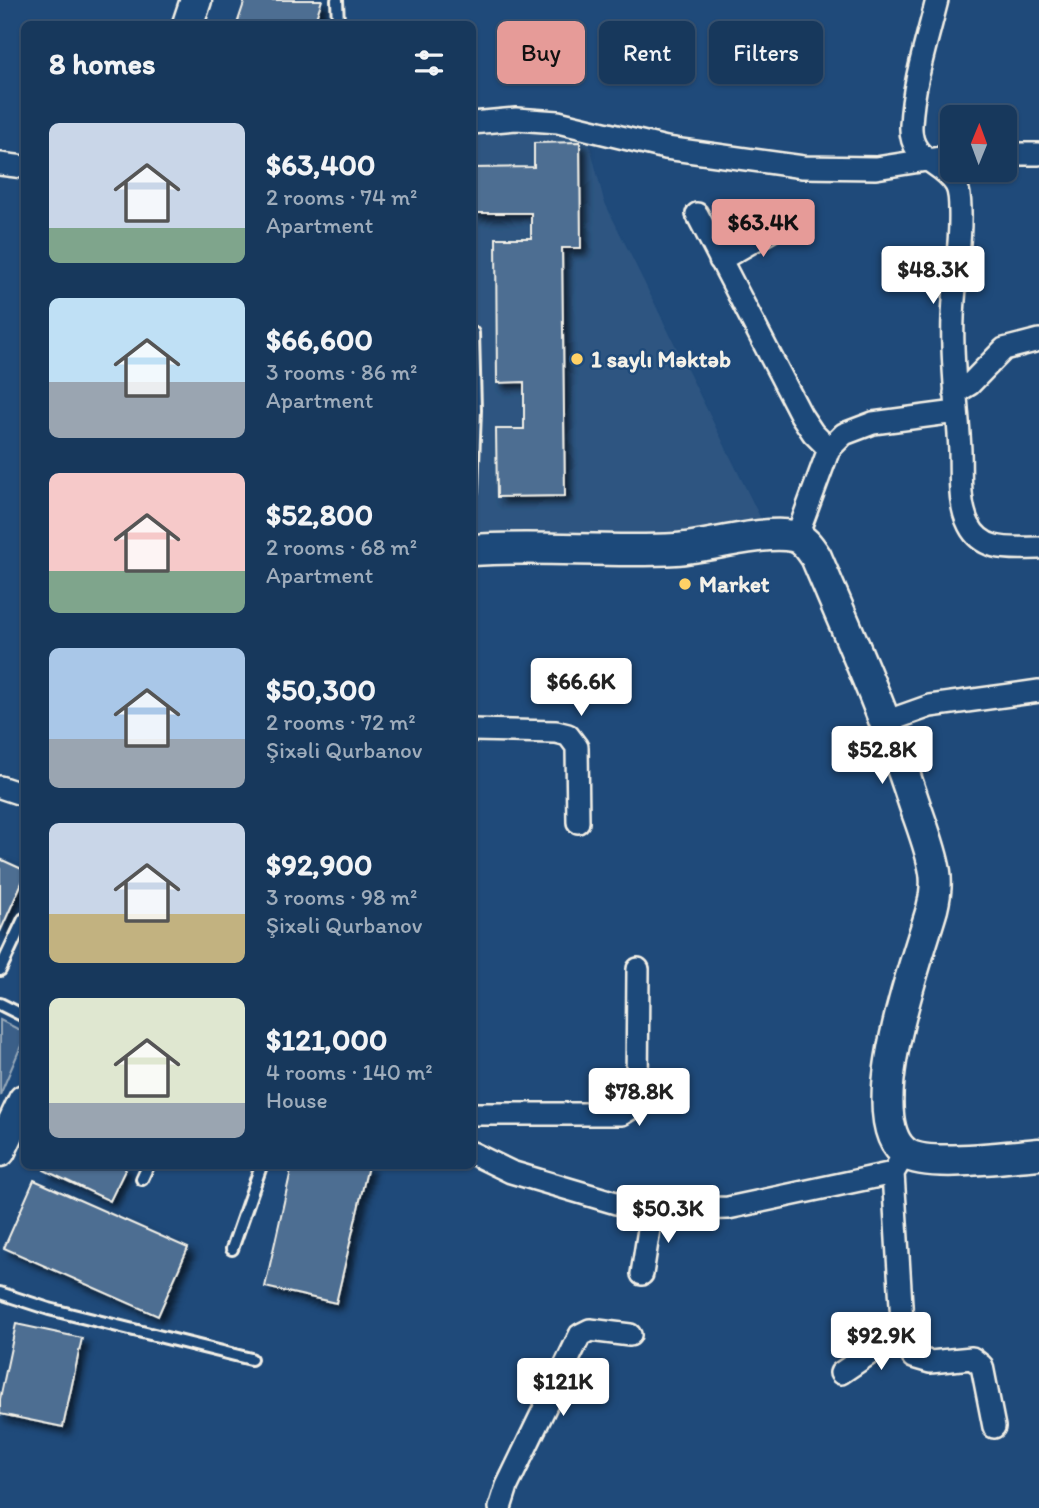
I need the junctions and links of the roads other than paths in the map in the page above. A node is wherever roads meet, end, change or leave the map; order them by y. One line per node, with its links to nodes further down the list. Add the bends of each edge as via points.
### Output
1 (196, 0): 4 (street)
2 (337, 0): 5 (lane)
3 (937, 0): 10 (street, via 910,127 913,143)
4 (188, 21)
5 (338, 21)
6 (476, 123): 10 (street, via 558,122 666,148 803,167 876,168)
7 (1017, 154): 8 (street)
8 (1039, 154)
9 (940, 158): 10 (street)
10 (925, 160): 17 (street, via 948,174 958,187 953,321)
11 (0, 164): 12 (street)
12 (21, 167)
13 (697, 214): 15 (street)
14 (785, 223): 15 (street)
15 (720, 260): 18 (street, via 801,415)
16 (1039, 340): 17 (street, via 1004,349)
17 (956, 402): 18 (street, via 873,423 844,435); 20 (street, via 967,522 976,537 989,545)
18 (829, 449): 19 (street)
19 (797, 536): 21 (street, via 780,534 661,550); 23 (street, via 816,556)
20 (1039, 548)
21 (476, 550)
22 (1039, 691): 23 (street, via 930,706)
23 (885, 722): 38 (street, via 935,874 936,894 887,1076)
24 (476, 730): 27 (street, via 568,734 577,747)
25 (0, 787): 26 (street)
26 (21, 794)
27 (578, 822)
28 (21, 925): 30 (lane)
29 (638, 969): 34 (street, via 633,1107 622,1114)
30 (0, 970)
31 (0, 1004): 32 (lane)
32 (21, 1014)
33 (21, 1106): 35 (street)
34 (476, 1114)
35 (0, 1151)
36 (1039, 1154): 38 (street, via 936,1161 918,1158)
37 (476, 1155): 42 (street, via 512,1172)
38 (899, 1163): 42 (street, via 728,1208); 47 (street)
39 (147, 1169): 41 (lane)
40 (260, 1169): 43 (lane)
41 (142, 1179)
42 (652, 1210): 44 (street)
43 (232, 1249)
44 (642, 1274)
45 (0, 1293): 48 (lane)
46 (630, 1335): 51 (street, via 590,1330 580,1335)
47 (903, 1338): 49 (street); 50 (street, via 913,1357 930,1362 972,1358 982,1366)
48 (251, 1359)
49 (841, 1373)
50 (994, 1427)
51 (500, 1508)

